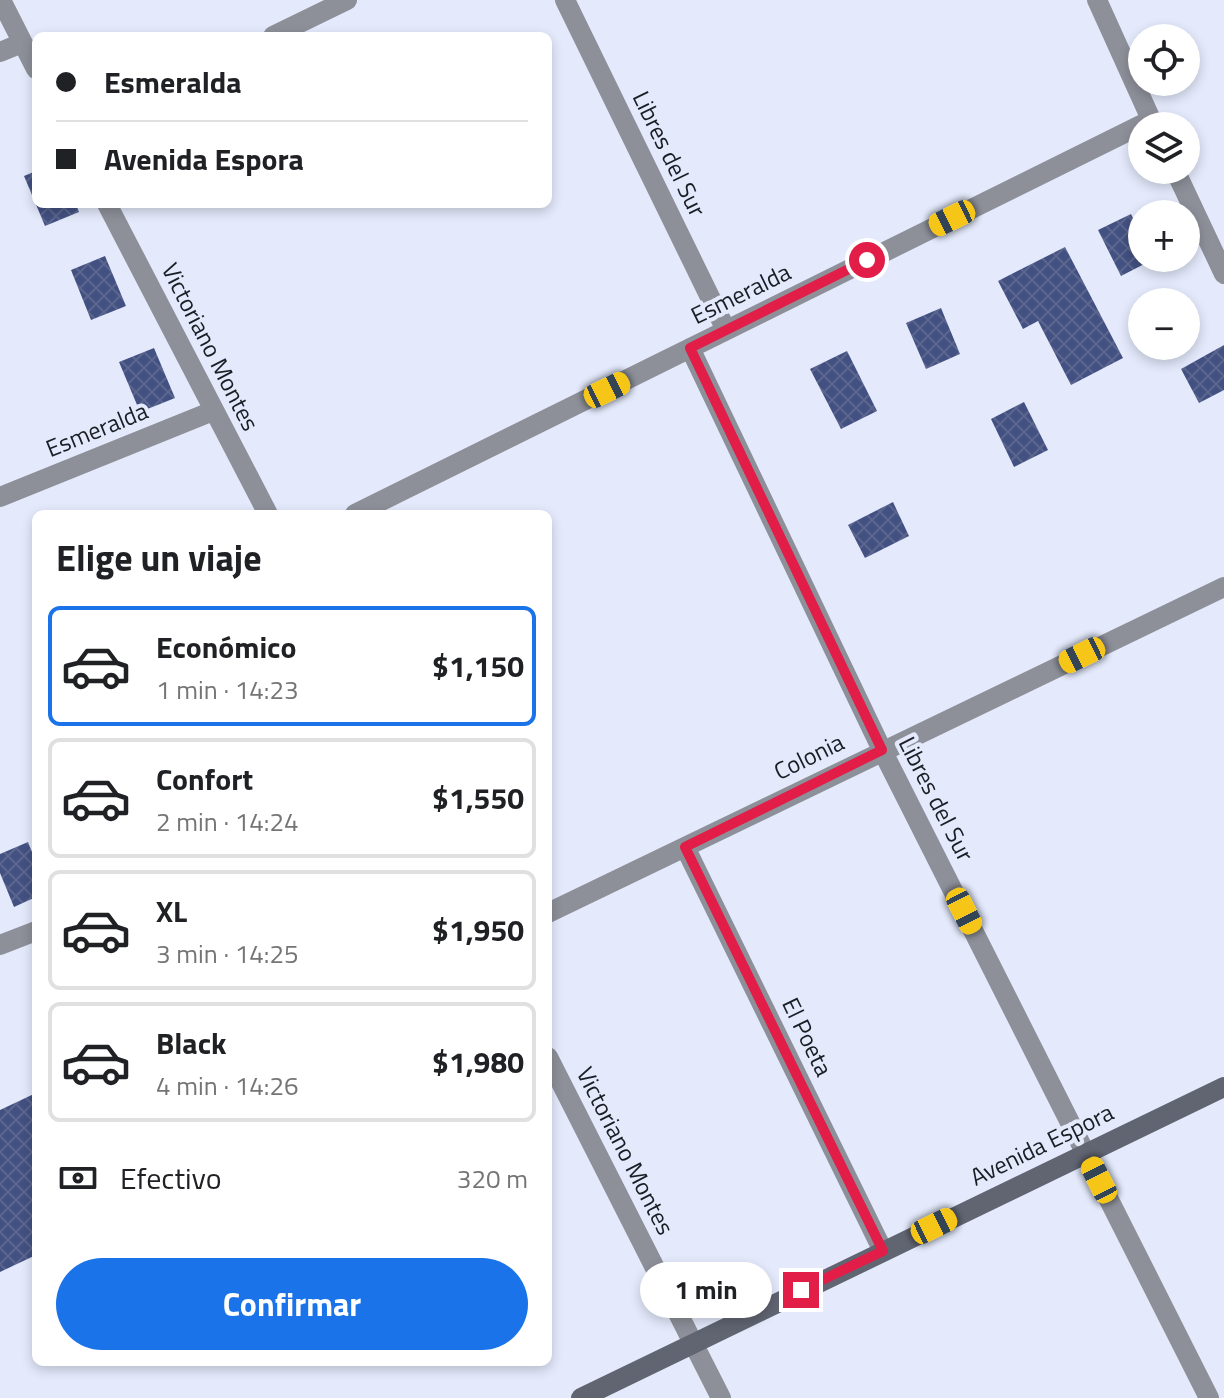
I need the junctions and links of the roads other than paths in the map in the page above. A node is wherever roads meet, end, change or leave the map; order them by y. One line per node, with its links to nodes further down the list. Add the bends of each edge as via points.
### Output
1 (1, 0): 6 (street)
2 (347, 0): 5 (street)
3 (565, 0): 14 (street, Libres del Sur)
4 (1097, 0): 9 (street)
5 (281, 32)
6 (22, 43): 7 (street); 8 (street)
7 (0, 52)
8 (32, 62)
9 (1147, 112)
10 (1128, 135): 14 (street, Esmeralda)
11 (1182, 184): 13 (street)
12 (109, 208): 16 (street, Victoriano Montes)
13 (1224, 274)
14 (726, 330): 15 (street, Esmeralda)
15 (690, 348): 19 (street, Esmeralda); 21 (street, Libres del Sur)
16 (213, 411): 17 (street, Esmeralda); 18 (street, Victoriano Montes)
17 (0, 497)
18 (266, 510)
19 (363, 510)
20 (1224, 587): 21 (street, Colonia)
21 (882, 750): 22 (street, Colonia); 28 (street, Libres del Sur)
22 (685, 847): 23 (street, Colonia); 29 (street, El Poeta)
23 (552, 911)
24 (32, 933): 25 (street)
25 (0, 945)
26 (552, 1065): 30 (street, Victoriano Montes)
27 (1224, 1087): 28 (main road, Avenida Espora)
28 (1086, 1153): 29 (main road, Avenida Espora); 33 (street, Libres del Sur)
29 (883, 1251): 30 (main road, Avenida Espora)
30 (693, 1343): 31 (main road, Avenida Espora); 32 (street, Victoriano Montes)
31 (581, 1398)
32 (721, 1398)
33 (1209, 1398)

